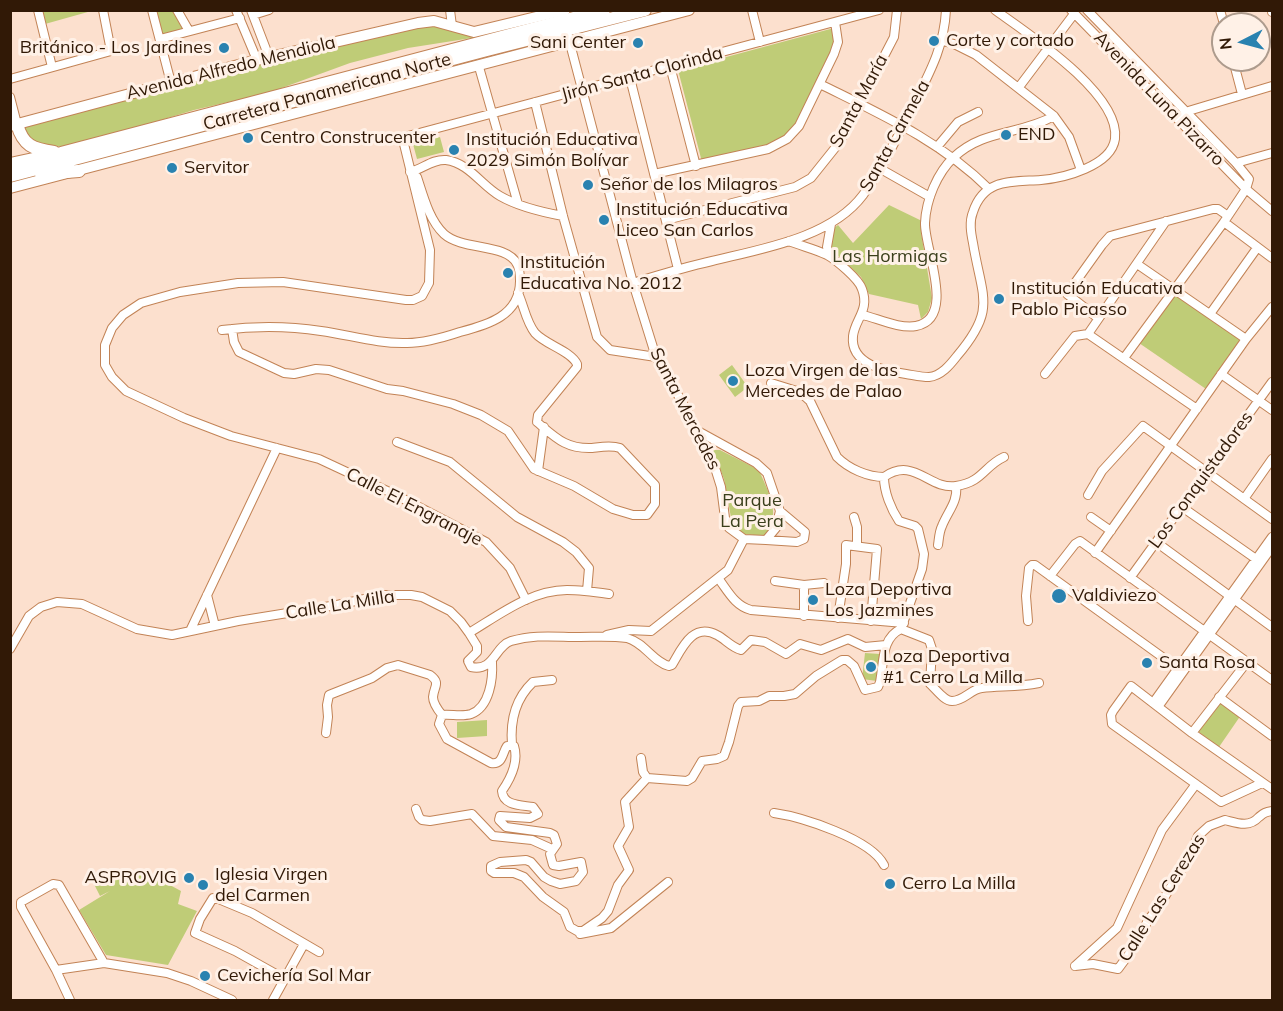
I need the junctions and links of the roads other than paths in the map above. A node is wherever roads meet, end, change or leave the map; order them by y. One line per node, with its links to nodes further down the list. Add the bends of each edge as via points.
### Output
1 (38, 10): 34 (street)
2 (103, 10): 34 (street, via 111,51)
3 (152, 10): 26 (street)
4 (177, 10): 25 (street)
5 (269, 10): 18 (street)
6 (450, 10): 23 (street)
7 (565, 10): 20 (main road)
8 (603, 10): 56 (highway, Carretera Panamericana Norte)
9 (645, 10): 24 (highway, Carretera Panamericana Norte)
10 (689, 10): 28 (main road)
11 (752, 10): 29 (street)
12 (879, 10): 21 (street, Jirón Santa Clorinda)
13 (897, 10): 47 (street, Santa María, via 894,37)
14 (946, 10): 27 (street, Santa Carmela)
15 (995, 10): 30 (street)
16 (1072, 12): 22 (street, Avenida Luna Pizarro); 30 (street)
17 (1092, 12): 22 (street); 49 (street, Avenida Luna Pizarro)
18 (252, 13): 31 (street)
19 (238, 14): 25 (street); 32 (street)
20 (539, 14): 23 (main road, Avenida Alfredo Mendiola, via 485,31)
21 (835, 22): 29 (street, Jirón Santa Clorinda); 40 (street, via 837,42)
22 (1084, 23): 52 (street, Avenida Luna Pizarro)
23 (452, 26): 31 (main road, Avenida Alfredo Mendiola, via 434,21 418,23)
24 (566, 29): 28 (street, Santa Mercedes); 66 (highway, Carretera Panamericana Norte)
25 (189, 31): 26 (street)
26 (160, 39): 39 (street)
27 (943, 41): 42 (street, via 976,55); 54 (street, Santa Carmela)
28 (570, 42): 35 (main road); 43 (street, Santa Mercedes)
29 (760, 42): 33 (street, Jirón Santa Clorinda)
30 (1049, 48): 42 (street); 62 (street, via 1096,92 1113,123 1115,139 1110,152 1098,163)
31 (269, 57): 32 (main road, Avenida Alfredo Mendiola)
32 (257, 60): 39 (main road, Avenida Alfredo Mendiola)
33 (670, 66): 37 (street, Jirón Santa Clorinda); 60 (street)
34 (52, 67): 38 (street)
35 (479, 67): 50 (street); 63 (main road)
36 (1236, 72): 44 (street)
37 (630, 78): 43 (street, Jirón Santa Clorinda); 65 (street)
38 (10, 79)
39 (171, 82): 53 (main road, Avenida Alfredo Mendiola)
40 (820, 84): 47 (street); 60 (street, via 799,126 787,139 768,149)
41 (1272, 86): 44 (street)
42 (1019, 87): 51 (street)
43 (583, 90): 46 (street, Jirón Santa Clorinda); 83 (street, Santa Mercedes)
44 (1242, 94): 49 (street)
45 (10, 97): 53 (street)
46 (535, 102): 50 (street, Jirón Santa Clorinda); 72 (street)
47 (858, 103): 54 (street); 74 (street, Santa María, via 839,143 804,182)
48 (978, 112): 55 (street, via 958,122)
49 (1185, 112): 52 (street); 59 (street, Avenida Luna Pizarro)
50 (492, 114): 64 (street, Jirón Santa Clorinda, via 408,136 404,139); 70 (street)
51 (1054, 116): 58 (street, via 1032,126 983,137); 62 (street, via 1069,137)
52 (1178, 120): 68 (street, Avenida Luna Pizarro)
53 (14, 125): 56 (highway, via 26,143)
54 (903, 126): 55 (street); 61 (street, Santa Carmela)
55 (937, 147): 58 (street)
56 (61, 153): 66 (highway, Carretera Panamericana Norte)
57 (1272, 153): 59 (street)
58 (953, 158): 67 (street); 69 (street)
59 (1236, 163): 68 (street, Avenida Luna Pizarro, via 1249,176)
60 (696, 166): 65 (street)
61 (879, 168): 69 (street); 76 (street, Santa Carmela, via 862,196)
62 (1081, 170): 67 (street, via 1042,180 1005,182)
63 (79, 171): 66 (highway)
64 (413, 171): 70 (street, via 436,161 457,163 490,190); 85 (street, via 442,233 459,243 513,257 520,271); 108 (street, Calle El Engranaje, via 430,250 429,283 418,299 283,282 238,283 152,299 123,315 112,328 105,345 105,365 126,391 205,427)
65 (654, 174): 74 (street)
66 (11, 176)
67 (989, 189): 88 (street, via 972,213 971,229 984,310 979,326 945,369 925,377 868,364 854,345 856,327)
68 (1246, 189): 71 (street, Avenida Luna Pizarro); 73 (street)
69 (930, 197): 88 (street, via 925,225 938,296 934,312 921,325 914,326)
70 (518, 204): 72 (street)
71 (1272, 211)
72 (563, 216): 94 (street, via 597,337 610,350)
73 (1226, 219): 75 (street, via 1218,209 1213,209); 78 (street); 84 (street)
74 (666, 220): 82 (street)
75 (1166, 220): 81 (street); 89 (street, via 1110,236 1067,294)
76 (831, 224): 77 (street, Santa Carmela); 79 (street)
77 (789, 241): 79 (street); 82 (street, Santa Carmela)
78 (1257, 248): 80 (street); 87 (street)
79 (828, 256): 88 (street, via 859,282 863,290)
80 (1272, 258)
81 (1137, 264): 84 (street); 89 (street)
82 (678, 269): 83 (street, Santa Carmela)
83 (633, 282): 94 (street, Santa Mercedes)
84 (1174, 289): 87 (street); 95 (street)
85 (518, 293): 90 (street, via 509,310 494,322 422,342 376,341 292,328); 103 (street, via 536,334 577,364 538,415 537,422)
86 (1272, 307): 93 (street)
87 (1210, 314): 93 (street)
88 (863, 315)
89 (1098, 318): 92 (street)
90 (232, 329): 91 (street); 112 (street, via 239,352 284,373 329,370 481,415 508,431)
91 (222, 330)
92 (1088, 333): 95 (street); 96 (street, via 1075,336)
93 (1246, 339): 97 (street)
94 (656, 357): 104 (street, Santa Mercedes)
95 (1124, 358): 101 (street)
96 (1046, 374)
97 (1221, 374): 100 (street); 101 (street)
98 (1272, 382): 100 (street, Los Conquistadores)
99 (771, 383): 114 (street, via 800,392 810,401 842,462 873,477)
100 (1259, 400): 102 (street); 113 (street, Los Conquistadores)
101 (1197, 409): 107 (street)
102 (1272, 410)
103 (544, 428): 112 (street); 112 (street, via 573,447 620,448 655,485 655,504 647,515 630,515)
104 (696, 430): 106 (street); 109 (street, Santa Mercedes)
105 (397, 441): 139 (street, via 450,462 518,517 576,552 589,568)
106 (716, 442): 109 (street); 119 (street, via 767,473)
107 (1171, 445): 113 (street); 116 (street, via 1141,427 1102,471); 123 (street)
108 (277, 448): 141 (street); 143 (street, Calle El Engranaje, via 319,459 486,542 510,568)
109 (706, 450): 125 (street, Santa Mercedes, via 719,478 726,524)
110 (1004, 457): 115 (street, via 978,479)
111 (1272, 459): 117 (street)
112 (538, 471)
113 (1207, 472): 117 (street); 118 (street, Los Conquistadores)
114 (884, 477): 115 (street, via 915,471 944,485); 149 (street, via 894,514 899,521 918,529 924,554)
115 (956, 486): 128 (street, via 957,495 941,528)
116 (1088, 495)
117 (1244, 499): 122 (street)
118 (1182, 507): 127 (street, Los Conquistadores); 132 (street)
119 (780, 511): 126 (street, via 776,528); 126 (street, via 805,532 804,539)
120 (854, 517): 129 (street)
121 (1091, 517): 123 (street)
122 (1272, 519)
123 (1111, 531): 131 (street)
124 (1272, 537): 132 (street)
125 (744, 538): 126 (street); 134 (street, via 733,561)
126 (766, 540)
127 (1156, 542): 135 (street, Los Conquistadores); 142 (street)
128 (938, 545)
129 (856, 546): 145 (street, via 846,545); 146 (street, via 877,549)
130 (1272, 547): 142 (street)
131 (1095, 553): 133 (street, via 1078,542); 135 (street)
132 (1256, 559): 142 (street)
133 (1050, 576): 147 (street, via 1032,565 1029,568); 159 (street)
134 (718, 578): 144 (street, via 745,608); 154 (street, via 651,631 629,630)
135 (1130, 578): 153 (street)
136 (775, 581): 138 (street)
137 (824, 583): 138 (street)
138 (804, 585): 144 (street)
139 (587, 591): 140 (street); 143 (street, via 565,590)
140 (609, 594)
141 (207, 595): 148 (street); 151 (street)
142 (1233, 597): 150 (street); 153 (street)
143 (526, 600): 152 (street)
144 (804, 616): 145 (street)
145 (838, 618): 146 (street)
146 (871, 621): 149 (street)
147 (1028, 621)
148 (215, 626): 151 (street, Calle La Milla); 152 (street, Calle La Milla, via 383,595 411,595 438,604)
149 (903, 626): 155 (street, via 889,637); 162 (street, via 929,640 930,684 946,699 952,701 981,688)
150 (1272, 627)
151 (190, 631): 156 (street, Calle La Milla, via 172,635 137,629 75,602 57,602 40,607 29,616)
152 (469, 633): 157 (street, via 477,646 477,652 468,661 471,667)
153 (1208, 633): 158 (street); 159 (street)
154 (603, 637): 155 (street, via 638,642 669,666 688,639 700,631 717,635 736,649 741,650 751,640 765,642 786,654 800,644 820,650 848,639 865,647); 157 (street, via 539,635 510,641)
155 (886, 645): 171 (street, via 878,687 865,690 851,662 842,660 795,694 741,702 724,756 702,761 687,782)
156 (10, 649)
157 (492, 662): 165 (street, via 492,681 479,709 466,715)
158 (1247, 662): 161 (street); 163 (street)
159 (1181, 670): 164 (street)
160 (552, 680): 169 (street, via 533,682 521,699 513,716)
161 (1272, 680)
162 (1039, 683)
163 (1220, 698): 167 (street); 168 (street)
164 (1156, 705): 167 (street); 173 (street, via 1131,686 1113,711 1112,724)
165 (442, 715): 166 (street, via 433,697 435,678 398,665 329,695); 169 (street, via 439,724 447,739 491,763 499,762 506,747)
166 (326, 733)
167 (1192, 733): 172 (street)
168 (1272, 736)
169 (512, 745): 178 (street, via 516,749 512,775 501,794 507,802 533,807 538,813 530,818 504,815 499,820 506,827 550,833 557,839)
170 (641, 758): 171 (street)
171 (647, 778): 181 (street, via 624,804 629,827 618,846 629,868 608,911 583,931)
172 (1262, 783): 173 (street, via 1221,802); 174 (street)
173 (1196, 784): 176 (street, Calle Las Cerezas, via 1162,831 1117,928 1075,966 1093,964 1118,969 1138,942 1202,831 1225,820 1243,825)
174 (1272, 789)
175 (417, 809): 178 (street, via 419,817 426,821 472,814 493,836 532,840)
176 (1272, 811)
177 (774, 813): 179 (street, via 833,829 878,856)
178 (552, 849): 181 (street, via 553,865 581,862 583,872 576,881 551,881 526,860 500,862 491,866 491,871 524,877 564,912)
179 (884, 866)
180 (668, 882): 181 (street, via 611,928 577,934)
181 (570, 927)
182 (304, 944): 183 (street); 186 (street); 186 (street, via 252,913 216,898 200,919 195,933)
183 (319, 952)
184 (104, 963): 185 (street); 185 (street, via 57,883 21,902); 188 (street, via 179,976)
185 (56, 970): 187 (street)
186 (285, 979): 189 (street)
187 (70, 1000)
188 (232, 1000)
189 (273, 1000)

